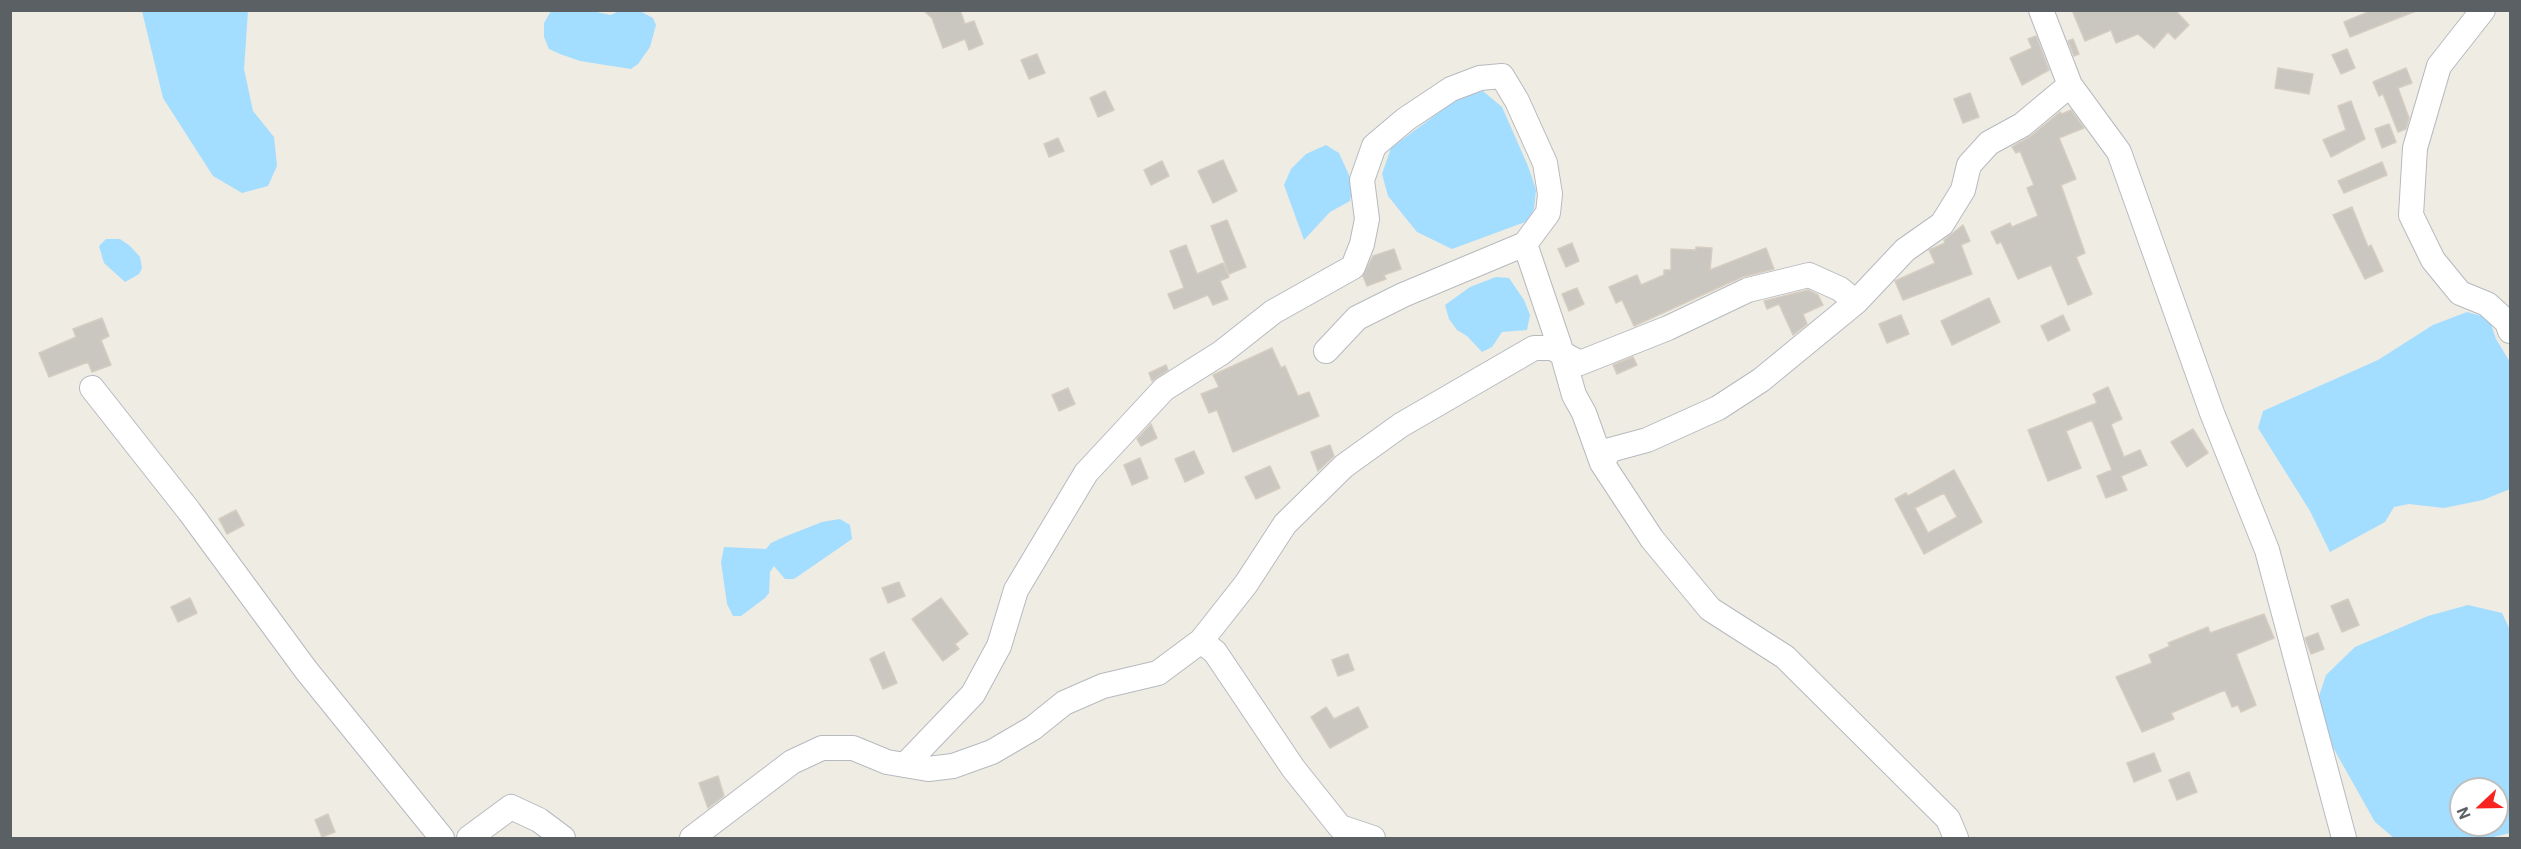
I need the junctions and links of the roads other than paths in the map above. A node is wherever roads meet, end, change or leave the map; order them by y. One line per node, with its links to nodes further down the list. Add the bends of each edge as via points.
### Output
1 (2041, 10): 3 (street)
2 (2483, 10): 6 (street, via 2439,66 2415,148 2411,215 2433,260 2460,293 2487,304)
3 (2070, 85): 5 (street, via 2022,125 1989,143 1970,165 1963,190 1942,224 1905,250); 13 (street, via 2119,152 2204,392 2267,550)
4 (1525, 244): 7 (street, via 1357,318); 8 (street); 12 (street, via 1548,213 1550,194 1545,163 1502,76 1480,78 1451,89 1406,119 1374,146 1362,180 1367,219 1353,267 1273,312 1221,353 1164,389 1132,420 1086,473 1016,590 999,646 973,694)
5 (1856, 302): 8 (street, via 1809,275 1748,290 1580,363); 10 (street, via 1761,380 1707,412 1647,440 1610,450)
6 (2511, 331)
7 (1326, 351)
8 (1563, 356): 10 (street, via 1574,395); 11 (street, via 1552,348 1534,348 1401,425 1344,466 1286,524)
9 (92, 388): 14 (street, via 306,670)
10 (1602, 463): 19 (street, via 1652,538 1710,609 1785,657 1948,819)
11 (1201, 641): 12 (street, via 1158,673 1103,686 1064,703 1033,728 992,752 953,766 928,769); 18 (street, via 1215,652 1293,768 1340,827)
12 (905, 765): 17 (street, via 853,748 822,748 792,762)
13 (2336, 808): 20 (street); 21 (street)
14 (442, 838)
15 (470, 838): 16 (street, via 511,807 539,820)
16 (563, 838)
17 (692, 838)
18 (1373, 838)
19 (1956, 838)
20 (2344, 838)
21 (2355, 838)

